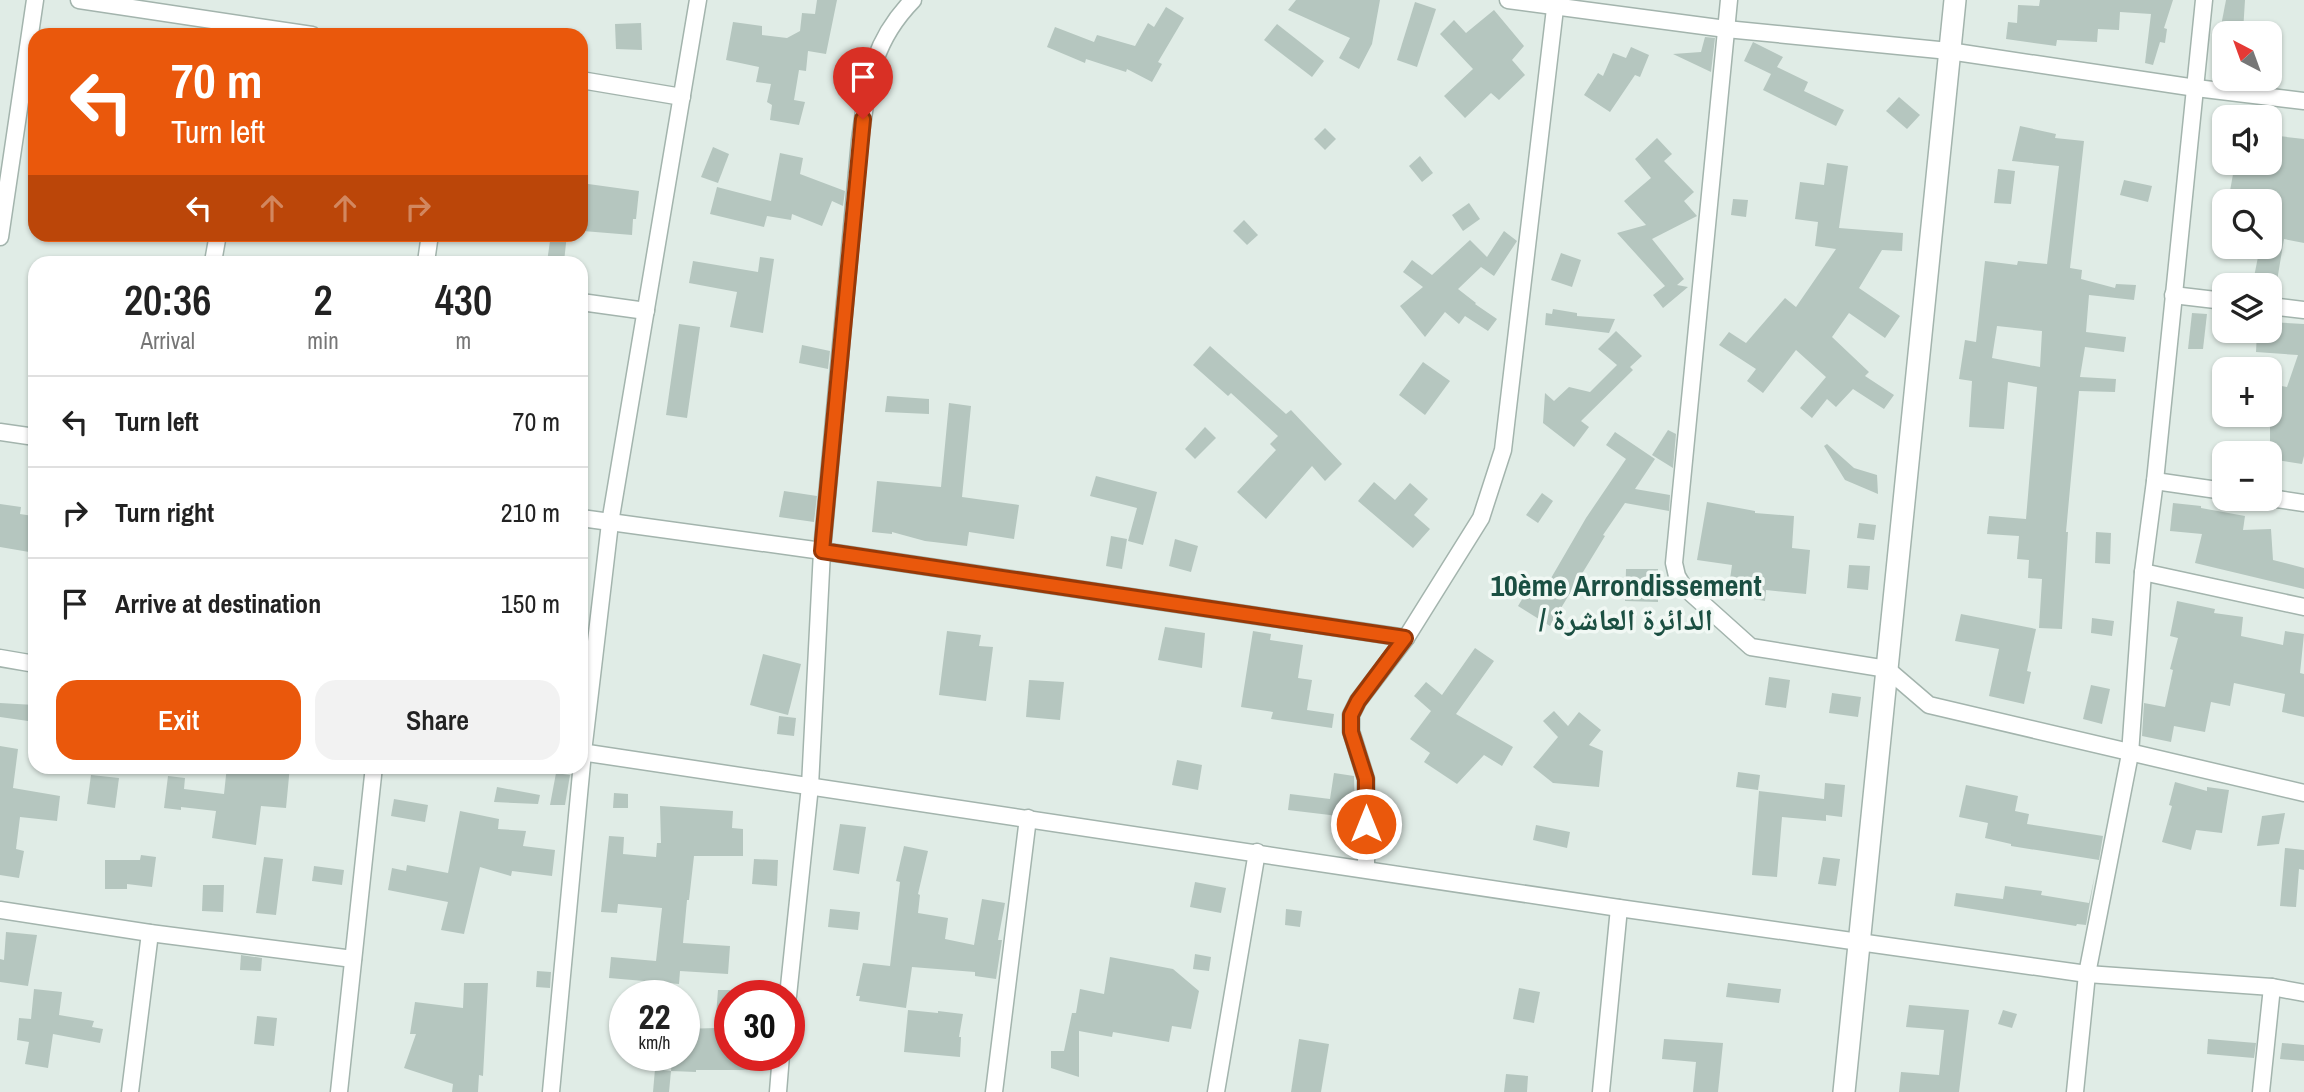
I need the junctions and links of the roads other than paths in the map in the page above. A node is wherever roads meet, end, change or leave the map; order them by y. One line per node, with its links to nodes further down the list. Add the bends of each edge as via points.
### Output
1 (35, 0): 10 (street)
2 (79, 0): 11 (street)
3 (698, 0): 17 (street)
4 (913, 0): 34 (street, via 895,18 869,78)
5 (1508, 0): 9 (street)
6 (1729, 0): 12 (street)
7 (1955, 0): 14 (street)
8 (2204, 0): 16 (street)
9 (1556, 3): 12 (street); 37 (street, via 1503,450 1482,518)
10 (31, 28)
11 (237, 28)
12 (1726, 29): 14 (street); 40 (street, via 1674,564 1677,576 1751,646)
13 (28, 47): 19 (street)
14 (1949, 51): 16 (street); 40 (street)
15 (588, 81): 17 (street)
16 (2196, 88): 18 (street); 20 (street)
17 (682, 97): 25 (street)
18 (2304, 101)
19 (1, 229)
20 (2173, 295): 21 (street); 28 (street)
21 (2212, 300)
22 (588, 303): 25 (street)
23 (2282, 307): 24 (street)
24 (2304, 310)
25 (646, 311): 33 (street)
26 (0, 432): 27 (street)
27 (28, 436)
28 (2155, 481): 29 (street); 35 (street)
29 (2212, 489)
30 (2282, 500): 31 (street)
31 (2304, 503)
32 (588, 519): 33 (street)
33 (610, 523): 34 (street); 41 (street)
34 (822, 551): 37 (street); 46 (street)
35 (2143, 572): 36 (street); 43 (street)
36 (2304, 607)
37 (1405, 638): 50 (street, via 1351,715 1351,732 1366,779)
38 (0, 658): 39 (street)
39 (28, 662)
40 (1887, 669): 43 (street, via 1929,705); 54 (street)
41 (588, 703)
42 (588, 753): 46 (street)
43 (2130, 754): 47 (street); 56 (street)
44 (373, 774): 55 (street)
45 (580, 774): 63 (street)
46 (810, 786): 48 (street); 57 (street)
47 (2304, 793)
48 (1028, 818): 49 (street); 65 (street)
49 (1257, 852): 50 (street); 66 (street)
50 (1366, 869): 51 (street)
51 (1619, 908): 54 (street); 67 (street)
52 (0, 910): 53 (street)
53 (150, 933): 55 (street); 61 (street)
54 (1859, 942): 56 (street); 68 (street)
55 (354, 959): 62 (street)
56 (2087, 974): 58 (street); 69 (street)
57 (790, 980)
58 (2272, 987): 59 (street); 70 (street)
59 (2304, 993)
60 (780, 1071): 64 (street)
61 (130, 1092)
62 (339, 1092)
63 (551, 1092)
64 (778, 1092)
65 (994, 1092)
66 (1216, 1092)
67 (1601, 1092)
68 (1844, 1092)
69 (2075, 1092)
70 (2261, 1092)

